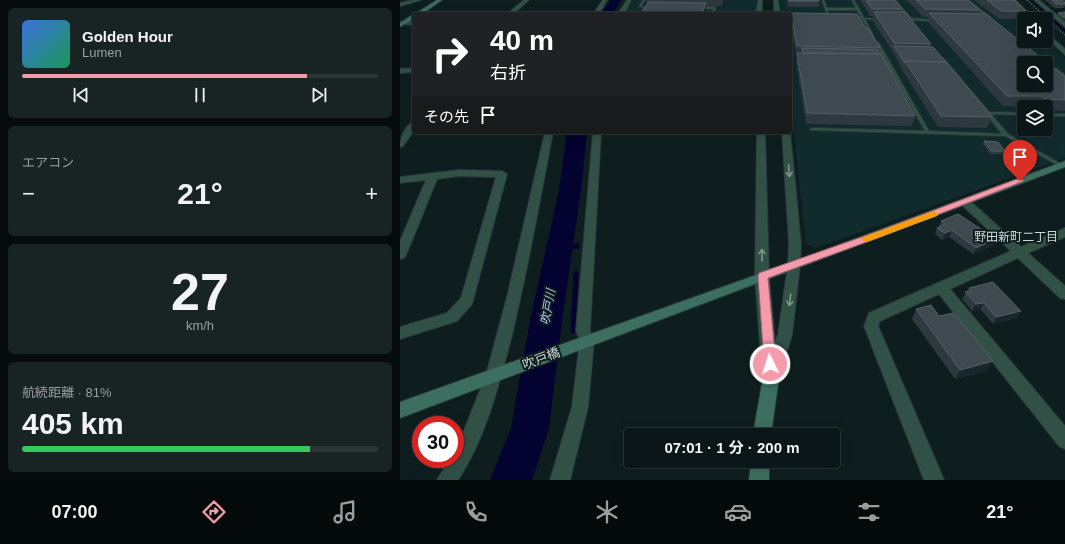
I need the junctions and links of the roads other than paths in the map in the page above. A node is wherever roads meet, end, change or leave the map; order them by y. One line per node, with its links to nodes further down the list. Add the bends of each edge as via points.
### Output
1 (419, 0): 15 (street)
2 (440, 0): 21 (street)
3 (527, 0): 22 (street)
4 (606, 0): 23 (street)
5 (629, 0): 24 (street)
6 (644, 0): 16 (lane, via 640,6)
7 (760, 0): 27 (street)
8 (776, 0): 28 (street)
9 (823, 0): 19 (lane)
10 (853, 0): 20 (lane)
11 (894, 0): 40 (lane)
12 (966, 0): 42 (lane, via 992,20)
13 (1012, 0): 29 (street)
14 (1036, 0): 30 (street)
15 (400, 5)
16 (645, 8): 17 (lane); 25 (lane)
17 (653, 8)
18 (692, 8): 26 (lane, via 715,8)
19 (826, 9): 20 (lane); 33 (lane)
20 (858, 9): 37 (lane)
21 (421, 12)
22 (512, 12)
23 (597, 12)
24 (622, 12)
25 (642, 12)
26 (714, 12)
27 (759, 12)
28 (777, 12)
29 (1024, 12)
30 (1050, 12)
31 (1053, 12): 32 (street)
32 (1057, 13)
33 (828, 14)
34 (1053, 15): 46 (street)
35 (412, 17): 44 (street)
36 (849, 18): 37 (lane)
37 (863, 19): 38 (lane); 60 (lane)
38 (886, 19)
39 (902, 19): 40 (lane)
40 (910, 19): 41 (lane); 45 (lane)
41 (940, 20)
42 (984, 20)
43 (412, 23): 44 (street)
44 (401, 24)
45 (915, 25)
46 (1065, 25)
47 (1053, 41): 48 (street)
48 (1065, 53)
49 (940, 54): 54 (lane)
50 (1053, 67): 53 (lane)
51 (412, 70): 52 (street)
52 (400, 71)
53 (1065, 77)
54 (989, 114): 55 (lane); 65 (lane)
55 (1017, 114)
56 (1053, 115): 57 (lane)
57 (1065, 115)
58 (412, 128): 66 (street)
59 (812, 129): 60 (lane)
60 (928, 132): 65 (lane)
61 (549, 134): 80 (street, via 514,297)
62 (596, 134): 79 (street, via 583,332)
63 (761, 134): 75 (street, one-way to 63)
64 (786, 134): 74 (street, one-way to 74)
65 (1006, 135): 67 (lane)
66 (400, 144)
67 (1064, 166): 70 (street, 吹戸橋)
68 (433, 176): 69 (street); 73 (street); 78 (street, via 459,172 502,174 468,300 452,317)
69 (400, 180)
70 (965, 202): 72 (street); 74 (street, 吹戸橋)
71 (1065, 232): 72 (street)
72 (1019, 252): 76 (street); 77 (street)
73 (400, 255)
74 (794, 266): 75 (street, 吹戸橋); 81 (street, one-way to 81, via 786,336)
75 (762, 276): 79 (street, 吹戸橋); 81 (street)
76 (941, 287): 84 (street); 89 (street, via 874,317 871,324)
77 (1065, 294)
78 (400, 333)
79 (587, 340): 80 (street, 吹戸橋); 87 (street, via 580,407)
80 (494, 375): 82 (street, 吹戸橋); 86 (street, via 463,457)
81 (771, 377): 83 (street)
82 (400, 410)
83 (763, 428)
84 (1065, 440)
85 (760, 468): 88 (street)
86 (447, 480)
87 (560, 480)
88 (759, 480)
89 (934, 480)

